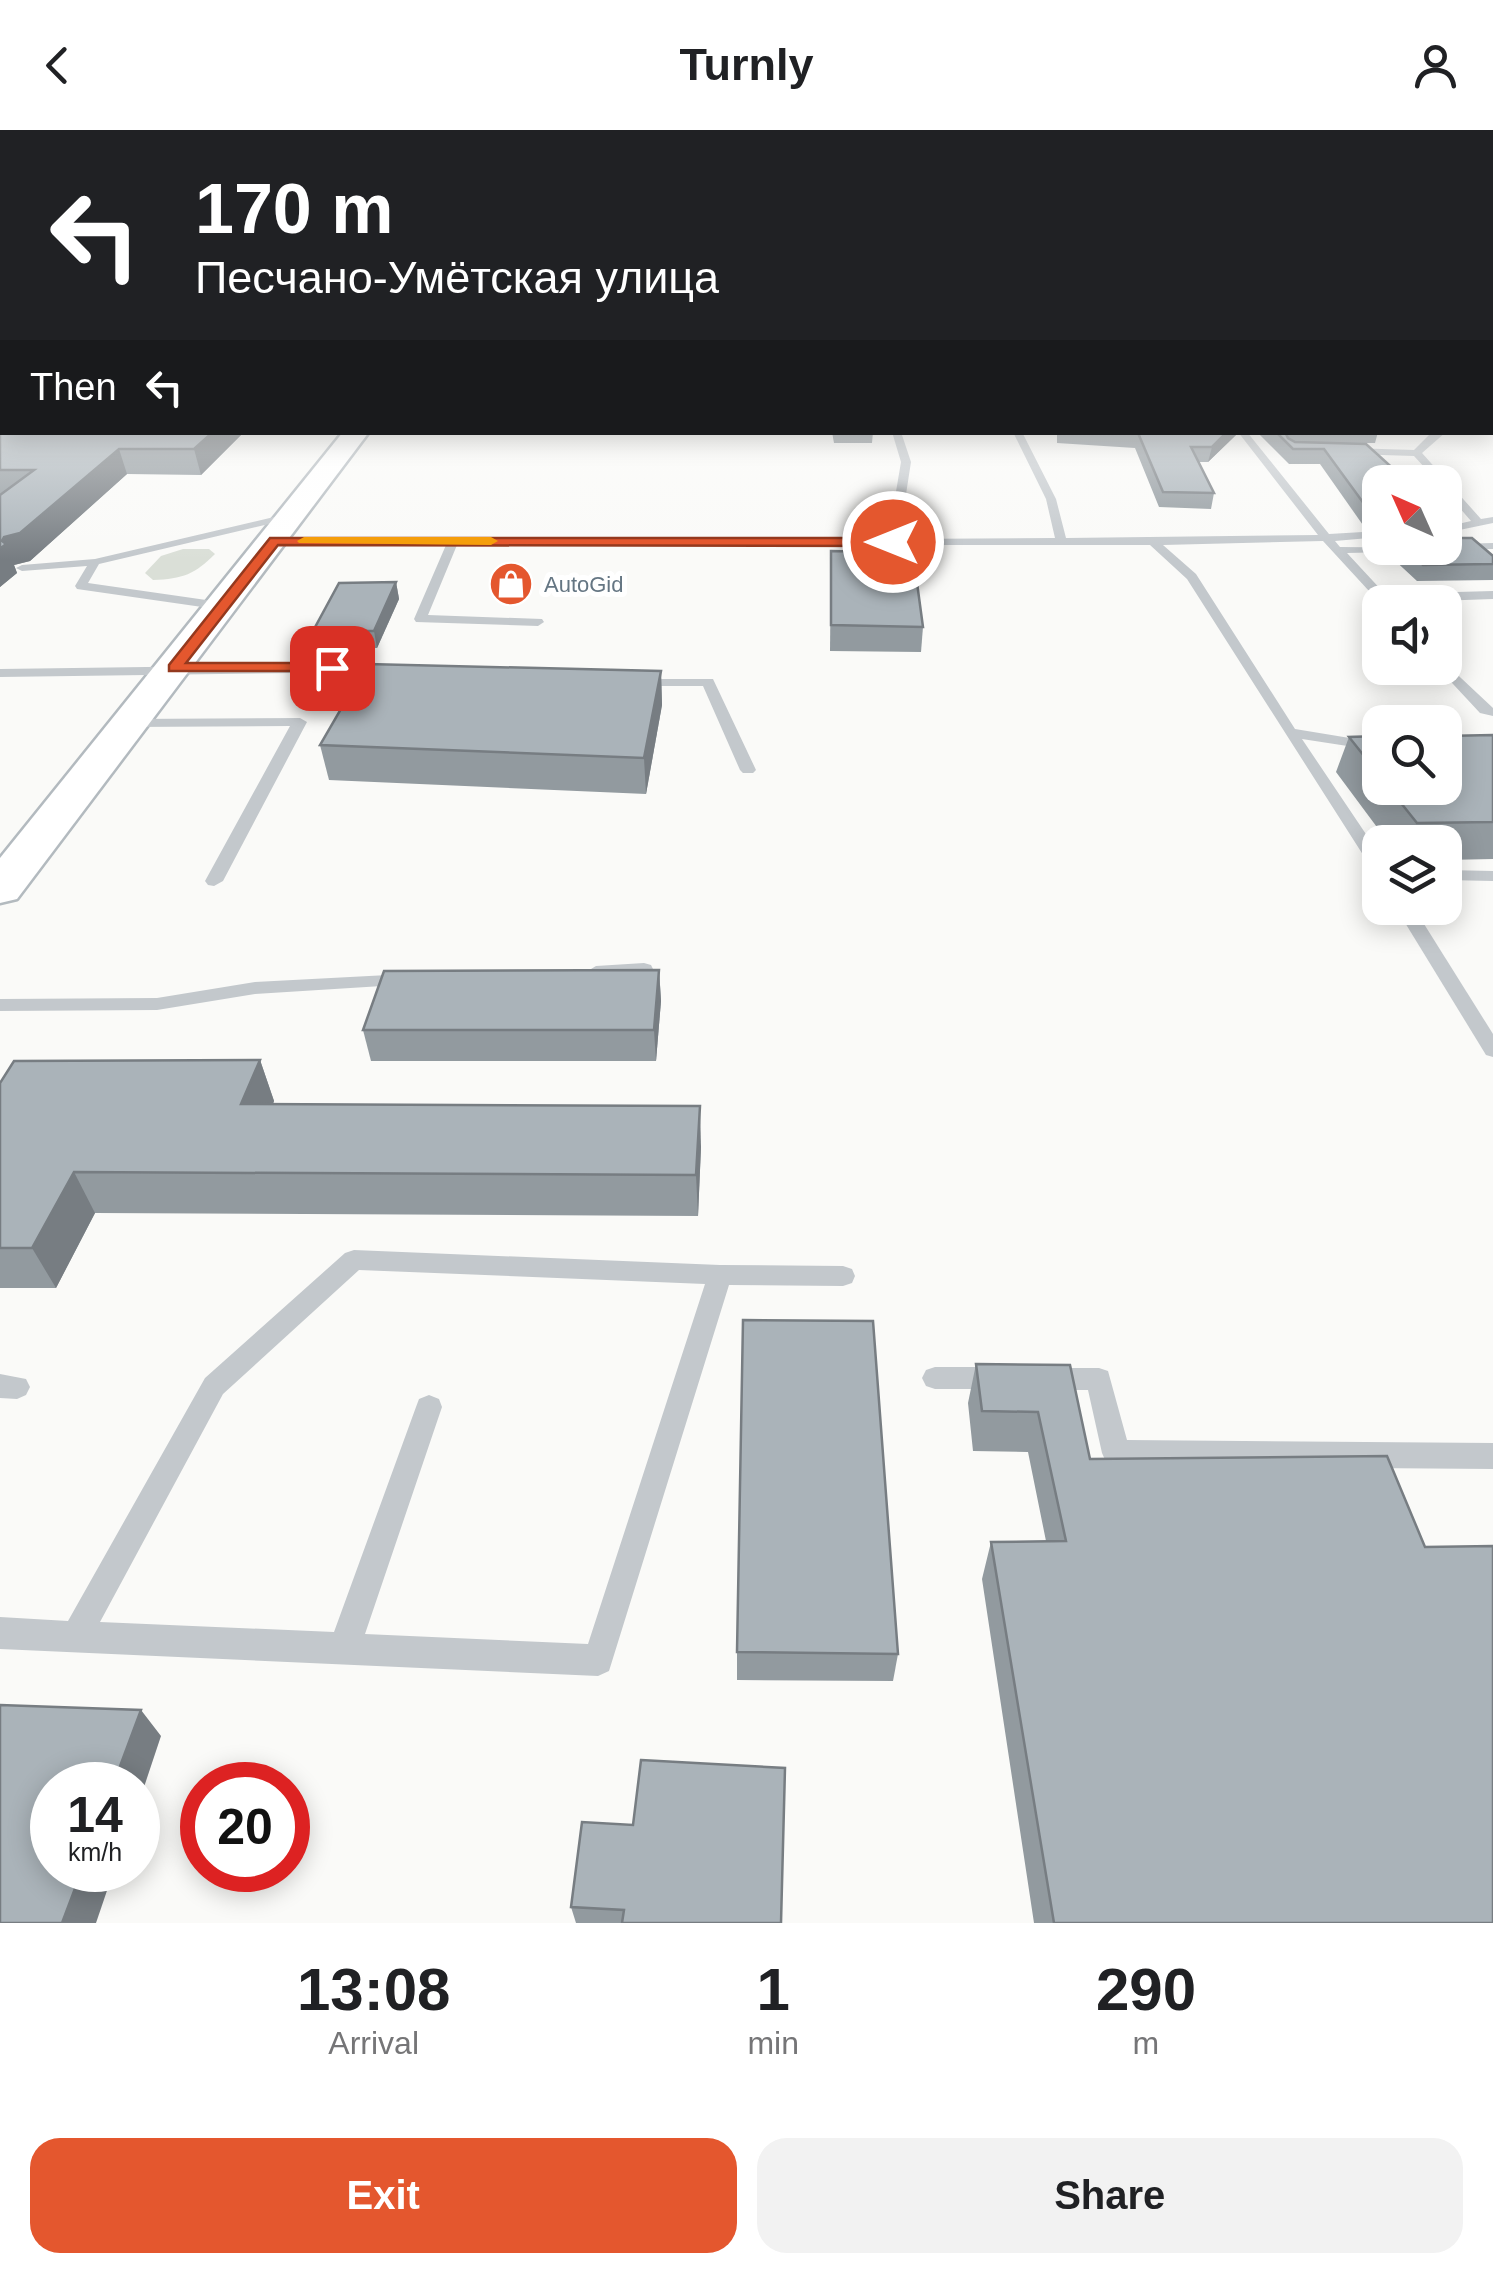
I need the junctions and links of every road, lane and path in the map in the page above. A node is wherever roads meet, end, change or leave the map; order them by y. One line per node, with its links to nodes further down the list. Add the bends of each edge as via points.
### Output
1 (355, 435): 13 (main road)
2 (897, 435): 18 (lane, via 906,462)
3 (1018, 435): 17 (lane, via 1051,499)
4 (1244, 435): 15 (lane)
5 (1434, 435): 7 (lane)
6 (1327, 451): 7 (lane)
7 (1417, 453): 8 (lane)
8 (1427, 465)
9 (1462, 505): 11 (lane)
10 (1493, 520): 11 (lane)
11 (1478, 523): 12 (lane)
12 (1462, 526)
13 (284, 528): 16 (lane); 24 (lane); 29 (main road)
14 (1362, 535): 15 (lane)
15 (1326, 538): 19 (lane); 22 (lane)
16 (454, 541): 18 (lane); 30 (lane, via 420,619)
17 (1061, 541): 18 (lane); 19 (lane)
18 (893, 542)
19 (1153, 542): 38 (lane, via 1192,577)
20 (1493, 546): 21 (lane)
21 (1462, 547)
22 (1338, 550): 23 (lane); 26 (lane)
23 (1362, 550)
24 (95, 562): 25 (lane); 29 (lane, via 81,586)
25 (22, 568)
26 (1370, 585)
27 (1493, 595): 28 (lane)
28 (1462, 596)
29 (223, 606): 31 (main road)
30 (538, 622)
31 (174, 668): 32 (lane); 33 (lane, via 371,668); 37 (main road)
32 (0, 672)
33 (408, 674)
34 (614, 682): 40 (lane, via 708,682)
35 (1462, 685): 36 (lane)
36 (1493, 712)
37 (130, 724): 44 (lane, via 300,722); 45 (main road)
38 (1290, 732): 39 (lane); 41 (lane)
39 (1362, 744)
40 (748, 770)
41 (1362, 841)
42 (1462, 875): 43 (lane)
43 (1493, 876)
44 (214, 881)
45 (0, 889)
46 (1415, 925): 51 (lane)
47 (644, 970): 48 (lane)
48 (566, 973)
49 (431, 978): 50 (lane, via 255,988 157,1004)
50 (0, 1005)
51 (1493, 1050)
52 (720, 1276): 53 (lane); 58 (lane, via 354,1260 214,1386); 59 (lane, via 598,1660)
53 (843, 1276)
54 (935, 1378): 56 (lane, via 1099,1379 1116,1453)
55 (429, 1406): 59 (lane)
56 (1493, 1456)
57 (0, 1633): 58 (lane)
58 (76, 1636): 59 (lane)
59 (344, 1648)

